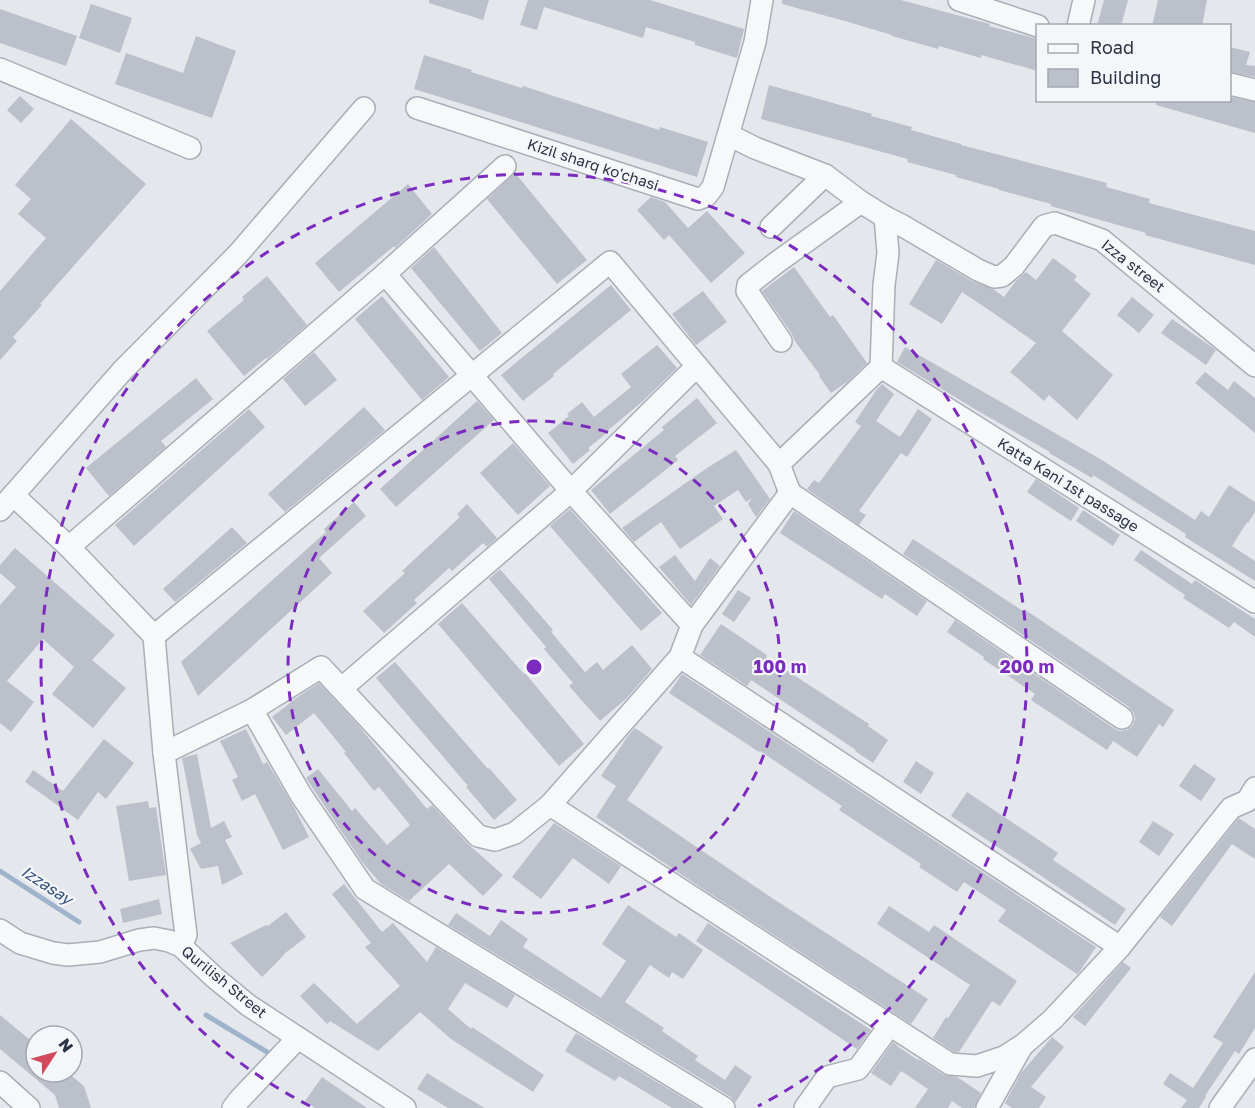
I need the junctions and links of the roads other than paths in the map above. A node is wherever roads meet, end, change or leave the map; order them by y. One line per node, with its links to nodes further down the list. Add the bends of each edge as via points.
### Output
1 (762, 0): 11 (street, Kizil sharq ko'chasi, via 755,42)
2 (959, 0): 5 (street)
3 (1084, 0): 4 (street)
4 (1078, 24)
5 (1036, 25)
6 (2, 72): 12 (street)
7 (1231, 84): 8 (street)
8 (1255, 90)
9 (364, 108): 27 (street, via 238,254 123,370)
10 (417, 108): 11 (street, Kizil sharq ko'chasi, via 698,199 713,187)
11 (729, 135): 14 (street)
12 (190, 148)
13 (505, 166): 18 (street)
14 (825, 175): 15 (street); 17 (street)
15 (861, 202): 16 (street); 19 (street, via 748,285 747,291)
16 (885, 217): 21 (street, Izza street, via 994,277 1014,266 1044,226 1055,223 1102,240); 22 (street, via 888,253)
17 (771, 227)
18 (385, 274): 23 (street); 28 (street)
19 (781, 341)
20 (697, 366): 23 (street, via 610,262); 24 (street); 25 (street)
21 (1255, 366)
22 (881, 367): 24 (street); 29 (street, Katta Kani 1st passage)
23 (472, 375): 25 (street); 31 (street)
24 (779, 464): 26 (street)
25 (570, 491): 30 (street); 33 (street)
26 (790, 493): 30 (street); 35 (street)
27 (6, 502): 28 (street)
28 (69, 547): 31 (street)
29 (1255, 602)
30 (692, 625): 32 (street)
31 (154, 636): 36 (street)
32 (680, 657): 38 (street); 41 (street)
33 (342, 688): 34 (street, via 321,667); 38 (street, via 478,836 495,840 515,833)
34 (252, 710): 36 (street); 50 (street, via 301,795 365,889)
35 (1122, 718)
36 (164, 753): 40 (street, via 186,935)
37 (1255, 788): 41 (street, via 1247,801 1231,808)
38 (550, 805): 42 (street)
39 (0, 930): 40 (street, Qurilish Street, via 20,943 68,955 100,952 154,938)
40 (181, 946): 43 (street, Qurilish Street, via 239,998)
41 (1120, 947): 44 (street, via 1053,1019)
42 (890, 1025): 44 (street, via 950,1064 976,1066 1004,1057); 51 (street, via 858,1069 827,1077)
43 (298, 1038): 48 (street); 49 (street, Qurilish Street)
44 (1023, 1045): 52 (street)
45 (1255, 1059): 53 (street)
46 (0, 1082): 47 (street)
47 (30, 1108)
48 (233, 1108)
49 (405, 1108)
50 (724, 1108)
51 (806, 1108)
52 (987, 1108)
53 (1221, 1108)

